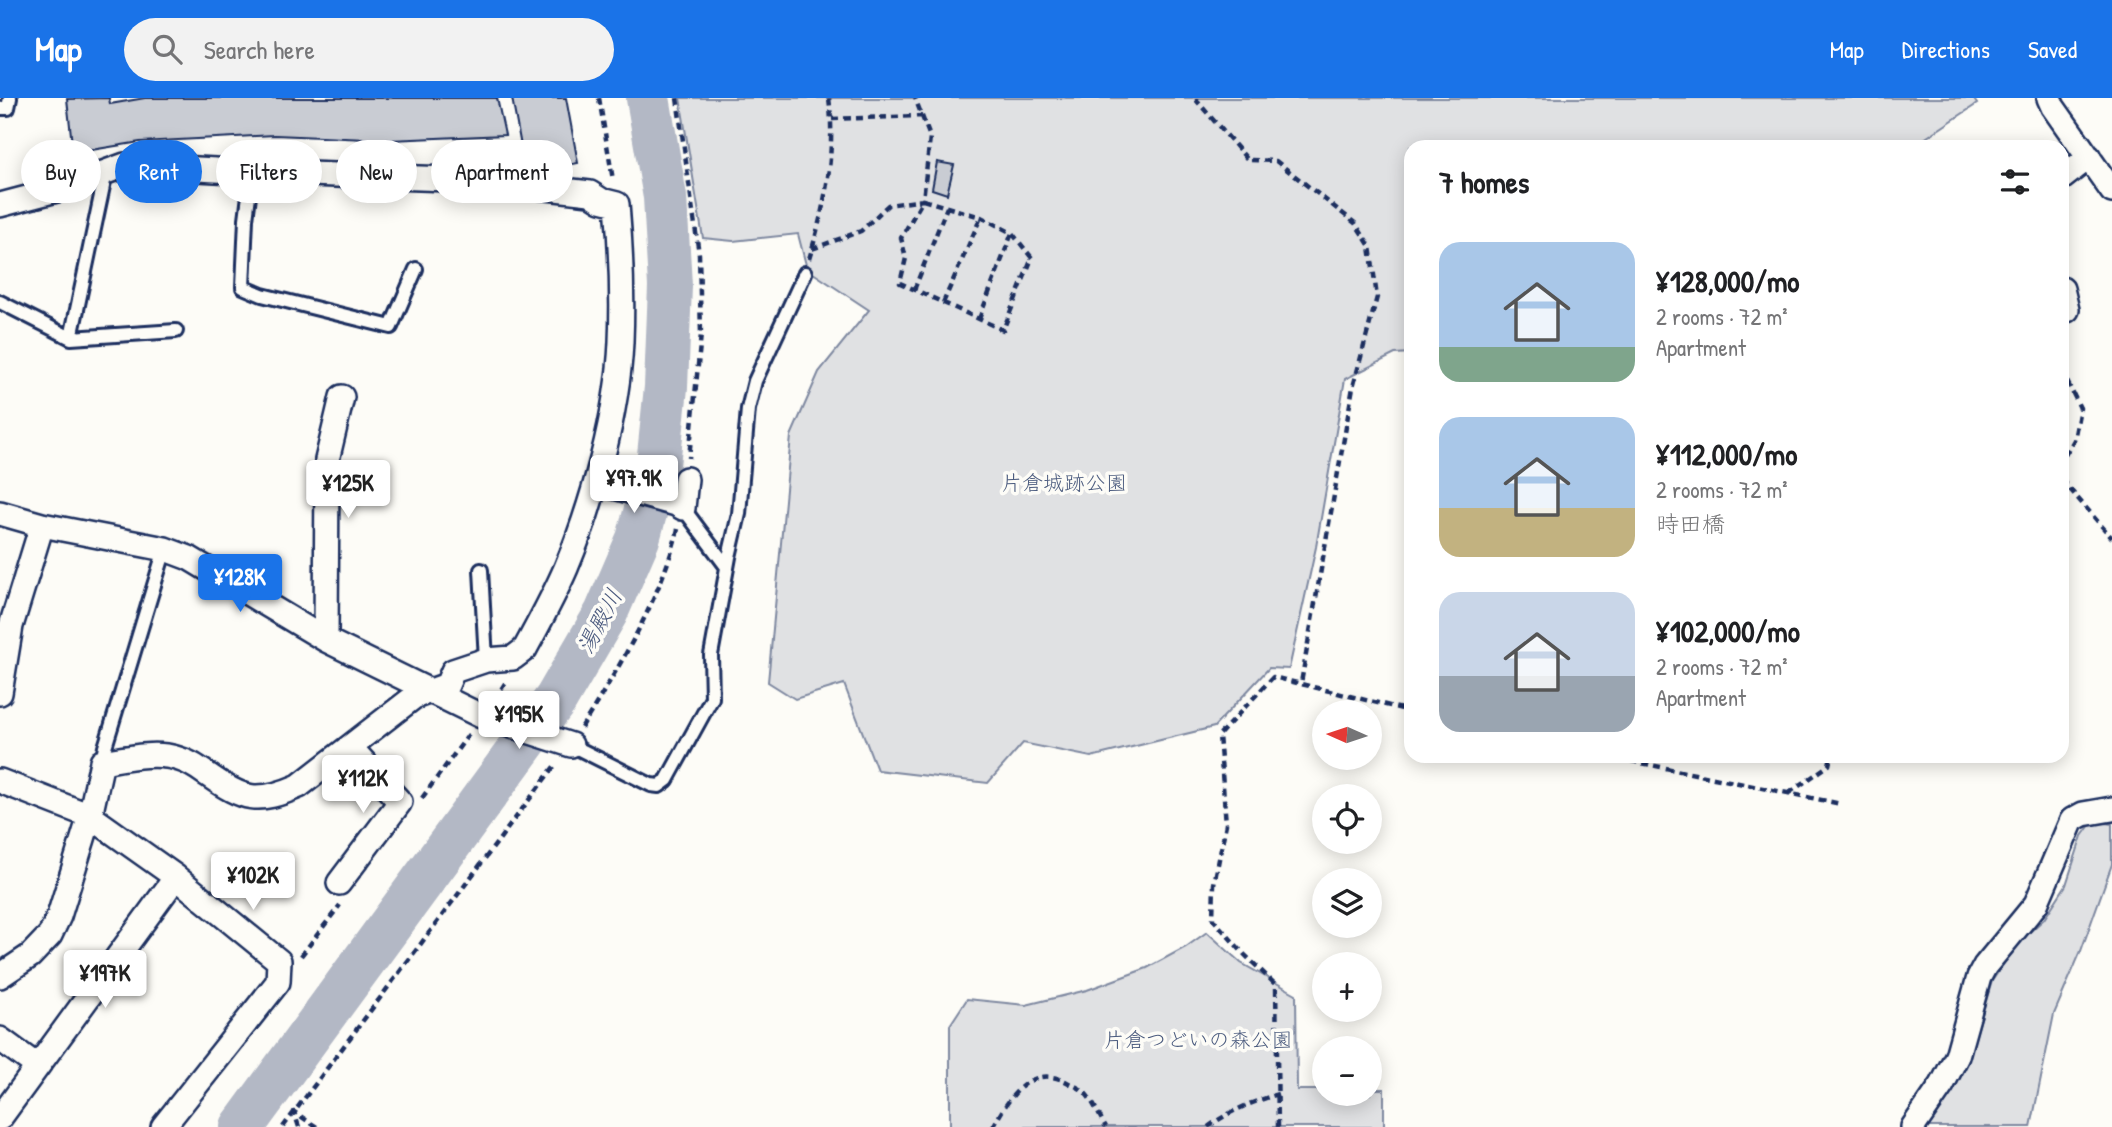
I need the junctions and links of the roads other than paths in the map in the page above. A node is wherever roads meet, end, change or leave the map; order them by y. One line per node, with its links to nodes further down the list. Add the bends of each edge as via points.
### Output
1 (10, 98): 3 (lane, via 8,108)
2 (2049, 98): 4 (street)
3 (0, 108)
4 (2089, 157): 7 (street); 9 (street)
5 (216, 170): 6 (street, via 125,164)
6 (106, 172): 11 (street); 16 (lane)
7 (2069, 173)
8 (322, 174): 19 (street, via 476,180 590,193 617,204 621,344)
9 (2112, 191)
10 (248, 203): 12 (lane, via 243,287 262,295 391,327)
11 (0, 205)
12 (416, 269)
13 (805, 273): 24 (lane, via 755,381 748,409 739,514)
14 (0, 302): 16 (lane)
15 (176, 331): 16 (lane)
16 (71, 338)
17 (342, 397): 26 (street, via 327,460)
18 (686, 479): 20 (street)
19 (599, 483): 20 (street); 27 (street, via 566,568 526,649 513,657)
20 (680, 506): 24 (lane)
21 (0, 513): 22 (street)
22 (42, 525): 23 (street); 29 (street, via 11,626)
23 (166, 550): 26 (street, via 189,558); 32 (lane)
24 (727, 567): 30 (lane, via 711,655 712,698 667,780 651,785)
25 (481, 570): 27 (lane)
26 (326, 640): 28 (street)
27 (486, 660): 28 (street, via 453,671 447,685)
28 (431, 691): 30 (street, via 484,717); 31 (street, via 414,697)
29 (0, 693)
30 (567, 744)
31 (351, 748): 32 (street, via 299,786 266,798 231,790 175,757); 37 (street, via 400,802)
32 (102, 762): 35 (street)
33 (0, 781): 35 (street)
34 (2112, 809): 43 (street, via 2072,820 2036,904 1979,977 1957,1056)
35 (90, 816): 36 (street); 38 (street, via 50,935 30,956)
36 (176, 877): 40 (street); 42 (street, via 279,961 278,982)
37 (339, 883)
38 (0, 976)
39 (0, 1039): 40 (street)
40 (37, 1066): 41 (street)
41 (0, 1118)
42 (163, 1127)
43 (1913, 1127)

